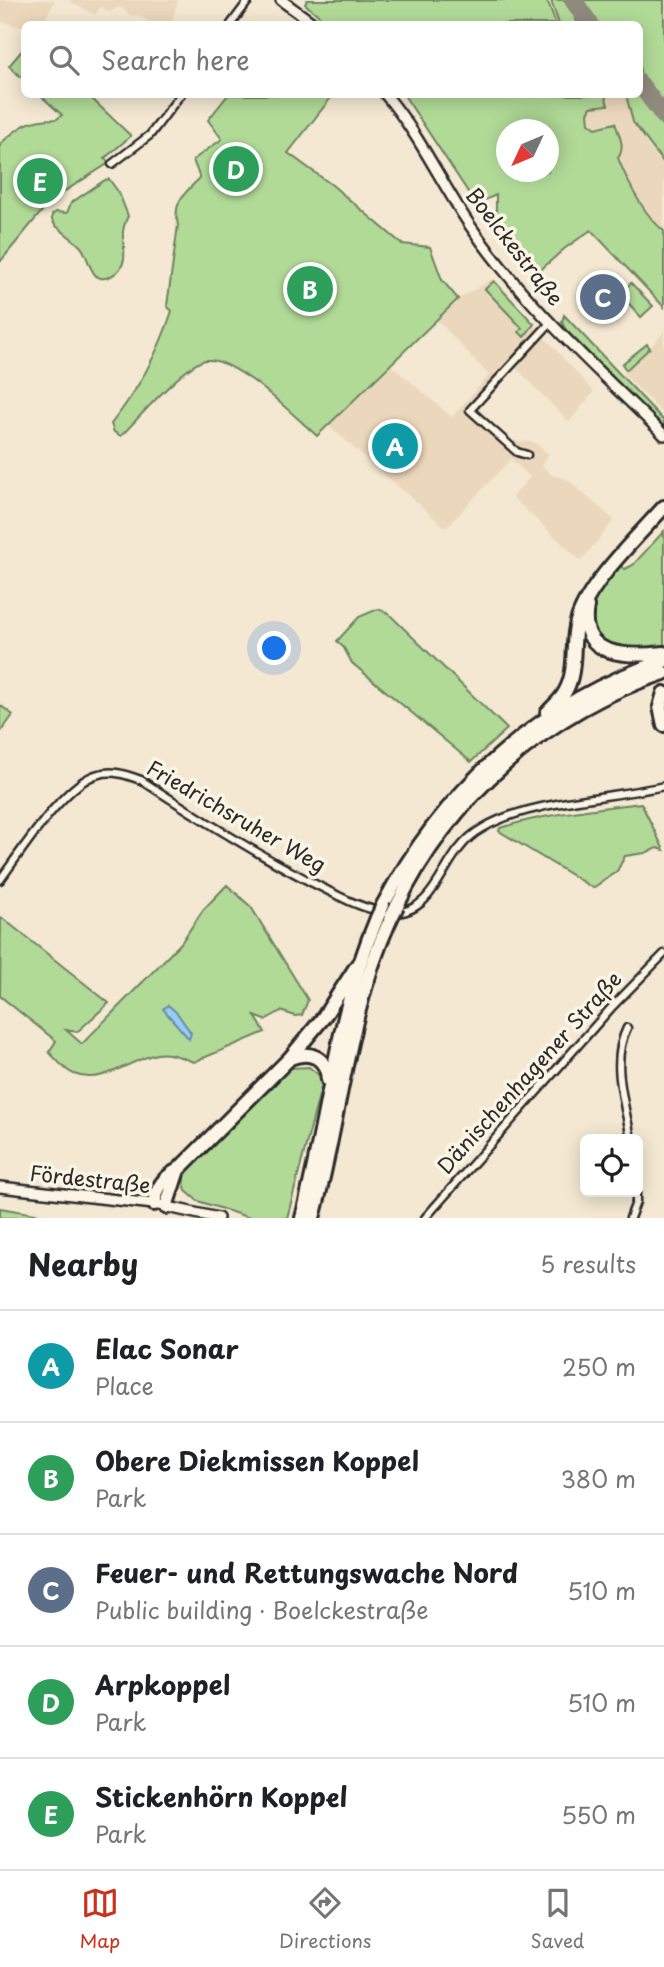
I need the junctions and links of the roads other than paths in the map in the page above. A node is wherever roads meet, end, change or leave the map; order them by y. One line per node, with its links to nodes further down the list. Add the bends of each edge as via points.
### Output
1 (249, 0): 3 (street)
2 (281, 0): 4 (street)
3 (233, 21)
4 (310, 21)
5 (178, 98): 7 (street, via 150,135)
6 (388, 98): 8 (street, Boelckestraße, via 470,225)
7 (112, 164)
8 (551, 323): 9 (street, Boelckestraße); 10 (street, via 470,410 517,452)
9 (664, 435)
10 (527, 455)
11 (664, 507): 12 (highway)
12 (592, 592): 13 (highway, via 586,621 602,648 622,655); 18 (highway, via 578,617 569,684)
13 (664, 653)
14 (664, 661): 18 (highway, via 594,690)
15 (664, 673): 21 (highway, via 590,705 506,763 439,836)
16 (664, 693): 17 (highway, via 660,707)
17 (664, 725)
18 (535, 726): 21 (highway, via 481,771 443,812 408,861)
19 (664, 786): 20 (street, Friedrichsruher Weg, via 533,809 484,827 458,849 433,891 409,910 387,913 259,855 141,780 108,772 88,778 64,797)
20 (0, 880)
21 (390, 905): 22 (highway, bridge)
22 (384, 919): 24 (highway); 34 (highway, via 358,1009)
23 (664, 954): 35 (street, Dänischenhagener Straße)
24 (358, 964): 26 (highway); 27 (highway)
25 (627, 1028): 28 (street, via 618,1068)
26 (290, 1058): 27 (highway, via 306,1053 320,1059); 31 (highway, via 178,1171 167,1176 160,1184)
27 (329, 1087): 33 (highway)
28 (630, 1134)
29 (0, 1187): 31 (street, Fördestraße)
30 (636, 1197): 36 (street)
31 (160, 1206): 32 (street, Fördestraße)
32 (218, 1218)
33 (302, 1218)
34 (313, 1218)
35 (425, 1218)
36 (629, 1218)

